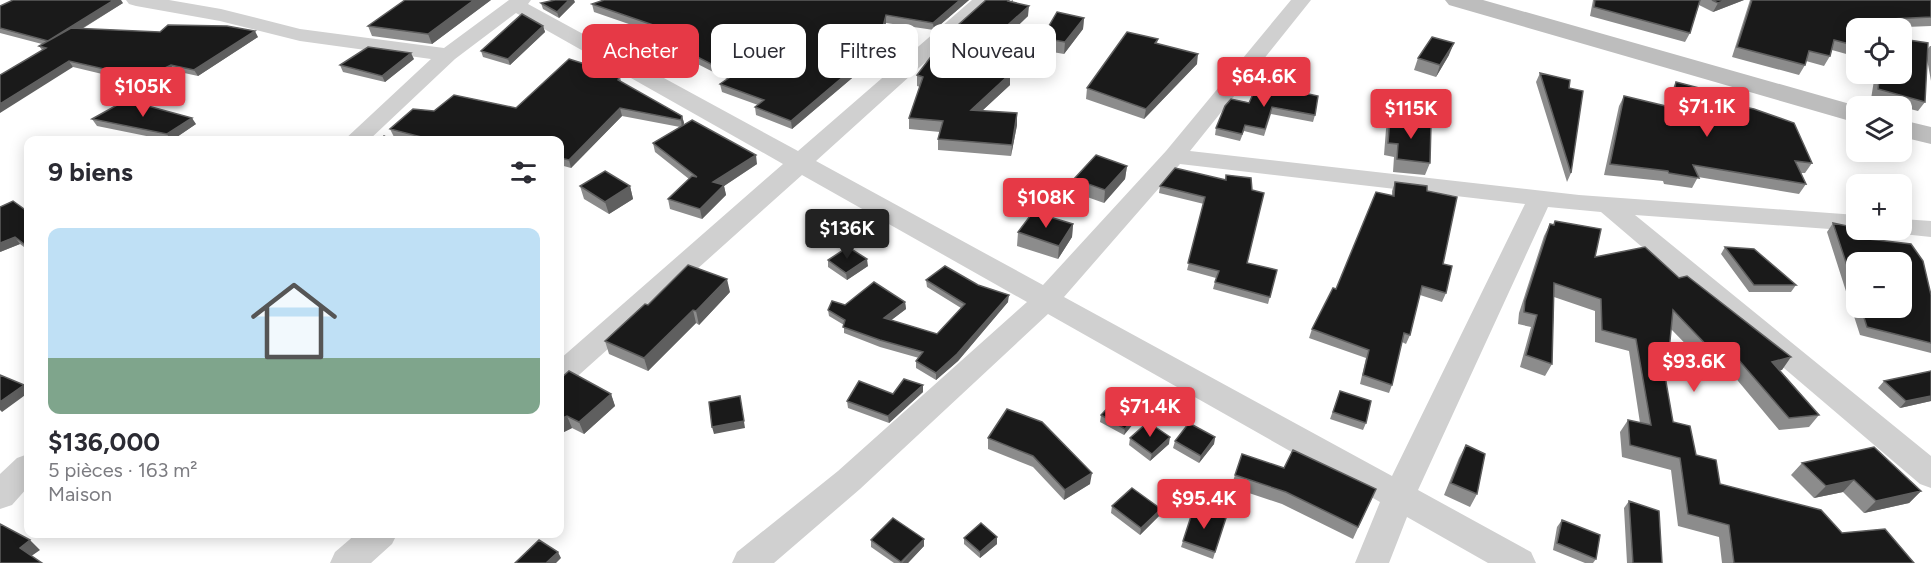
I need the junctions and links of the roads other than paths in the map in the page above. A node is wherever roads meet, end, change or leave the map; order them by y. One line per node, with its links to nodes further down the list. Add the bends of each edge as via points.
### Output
1 (136, 0): 6 (street, via 221,15 300,35)
2 (984, 0): 12 (street)
3 (1301, 0): 11 (street)
4 (1457, 0): 7 (main road)
5 (518, 2): 6 (street); 12 (street)
6 (448, 56): 9 (street)
7 (1846, 112)
8 (1912, 131): 10 (main road)
9 (360, 136)
10 (1931, 136)
11 (1174, 156): 13 (street); 18 (street)
12 (800, 163): 18 (street); 19 (street)
13 (1540, 198): 14 (street); 23 (street)
14 (1606, 204): 15 (street); 21 (street)
15 (1846, 222)
16 (1912, 228): 17 (street)
17 (1931, 229)
18 (1046, 300): 23 (street); 26 (street, via 849,480)
19 (564, 371)
20 (24, 471): 22 (street)
21 (1931, 475)
22 (0, 495)
23 (1399, 496): 27 (street); 28 (street)
24 (375, 538): 25 (street)
25 (347, 563)
26 (749, 563)
27 (1372, 563)
28 (1519, 563)

